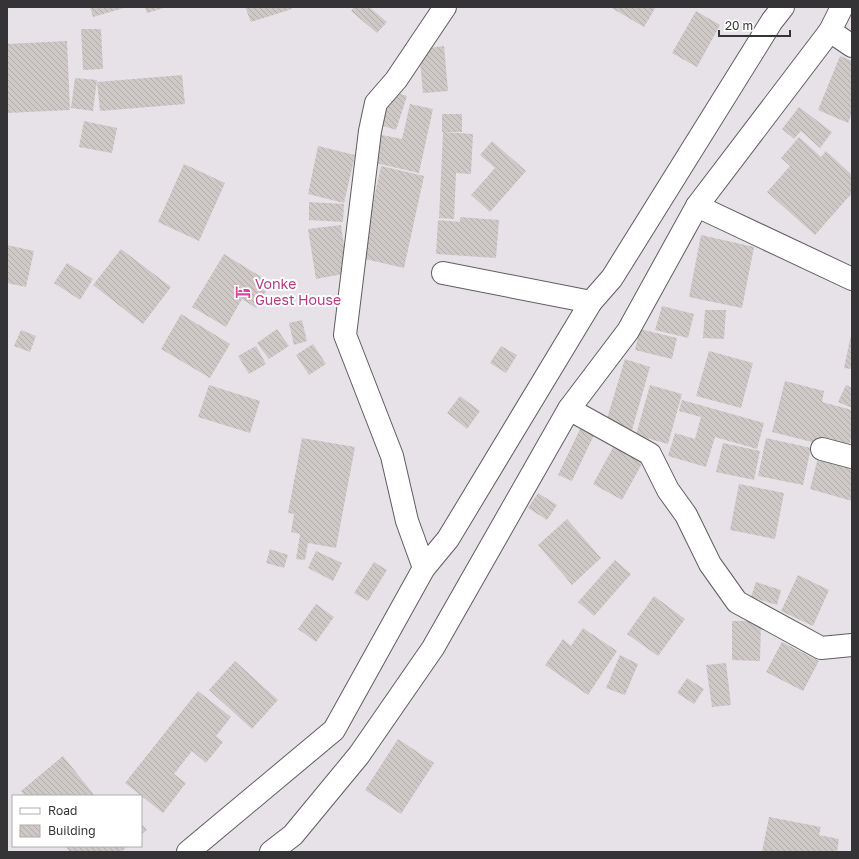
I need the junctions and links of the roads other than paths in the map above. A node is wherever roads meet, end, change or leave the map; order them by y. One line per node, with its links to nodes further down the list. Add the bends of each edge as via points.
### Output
1 (445, 7): 13 (main road, via 396,80 376,103 370,131 345,335 392,456 407,521)
2 (783, 7): 9 (main road, via 612,278)
3 (842, 7): 4 (main road)
4 (830, 31): 5 (main road); 6 (main road)
5 (852, 46)
6 (696, 206): 8 (main road); 10 (main road, via 628,331)
7 (443, 273): 9 (main road)
8 (852, 279)
9 (591, 302): 13 (main road, via 448,539)
10 (569, 409): 14 (main road, via 650,454 668,490 686,515 710,564 738,602 821,648); 16 (main road, via 433,648 359,755 293,835)
11 (822, 449): 12 (main road)
12 (852, 456)
13 (424, 568): 15 (main road, via 334,730)
14 (852, 645)
15 (188, 852)
16 (271, 852)

